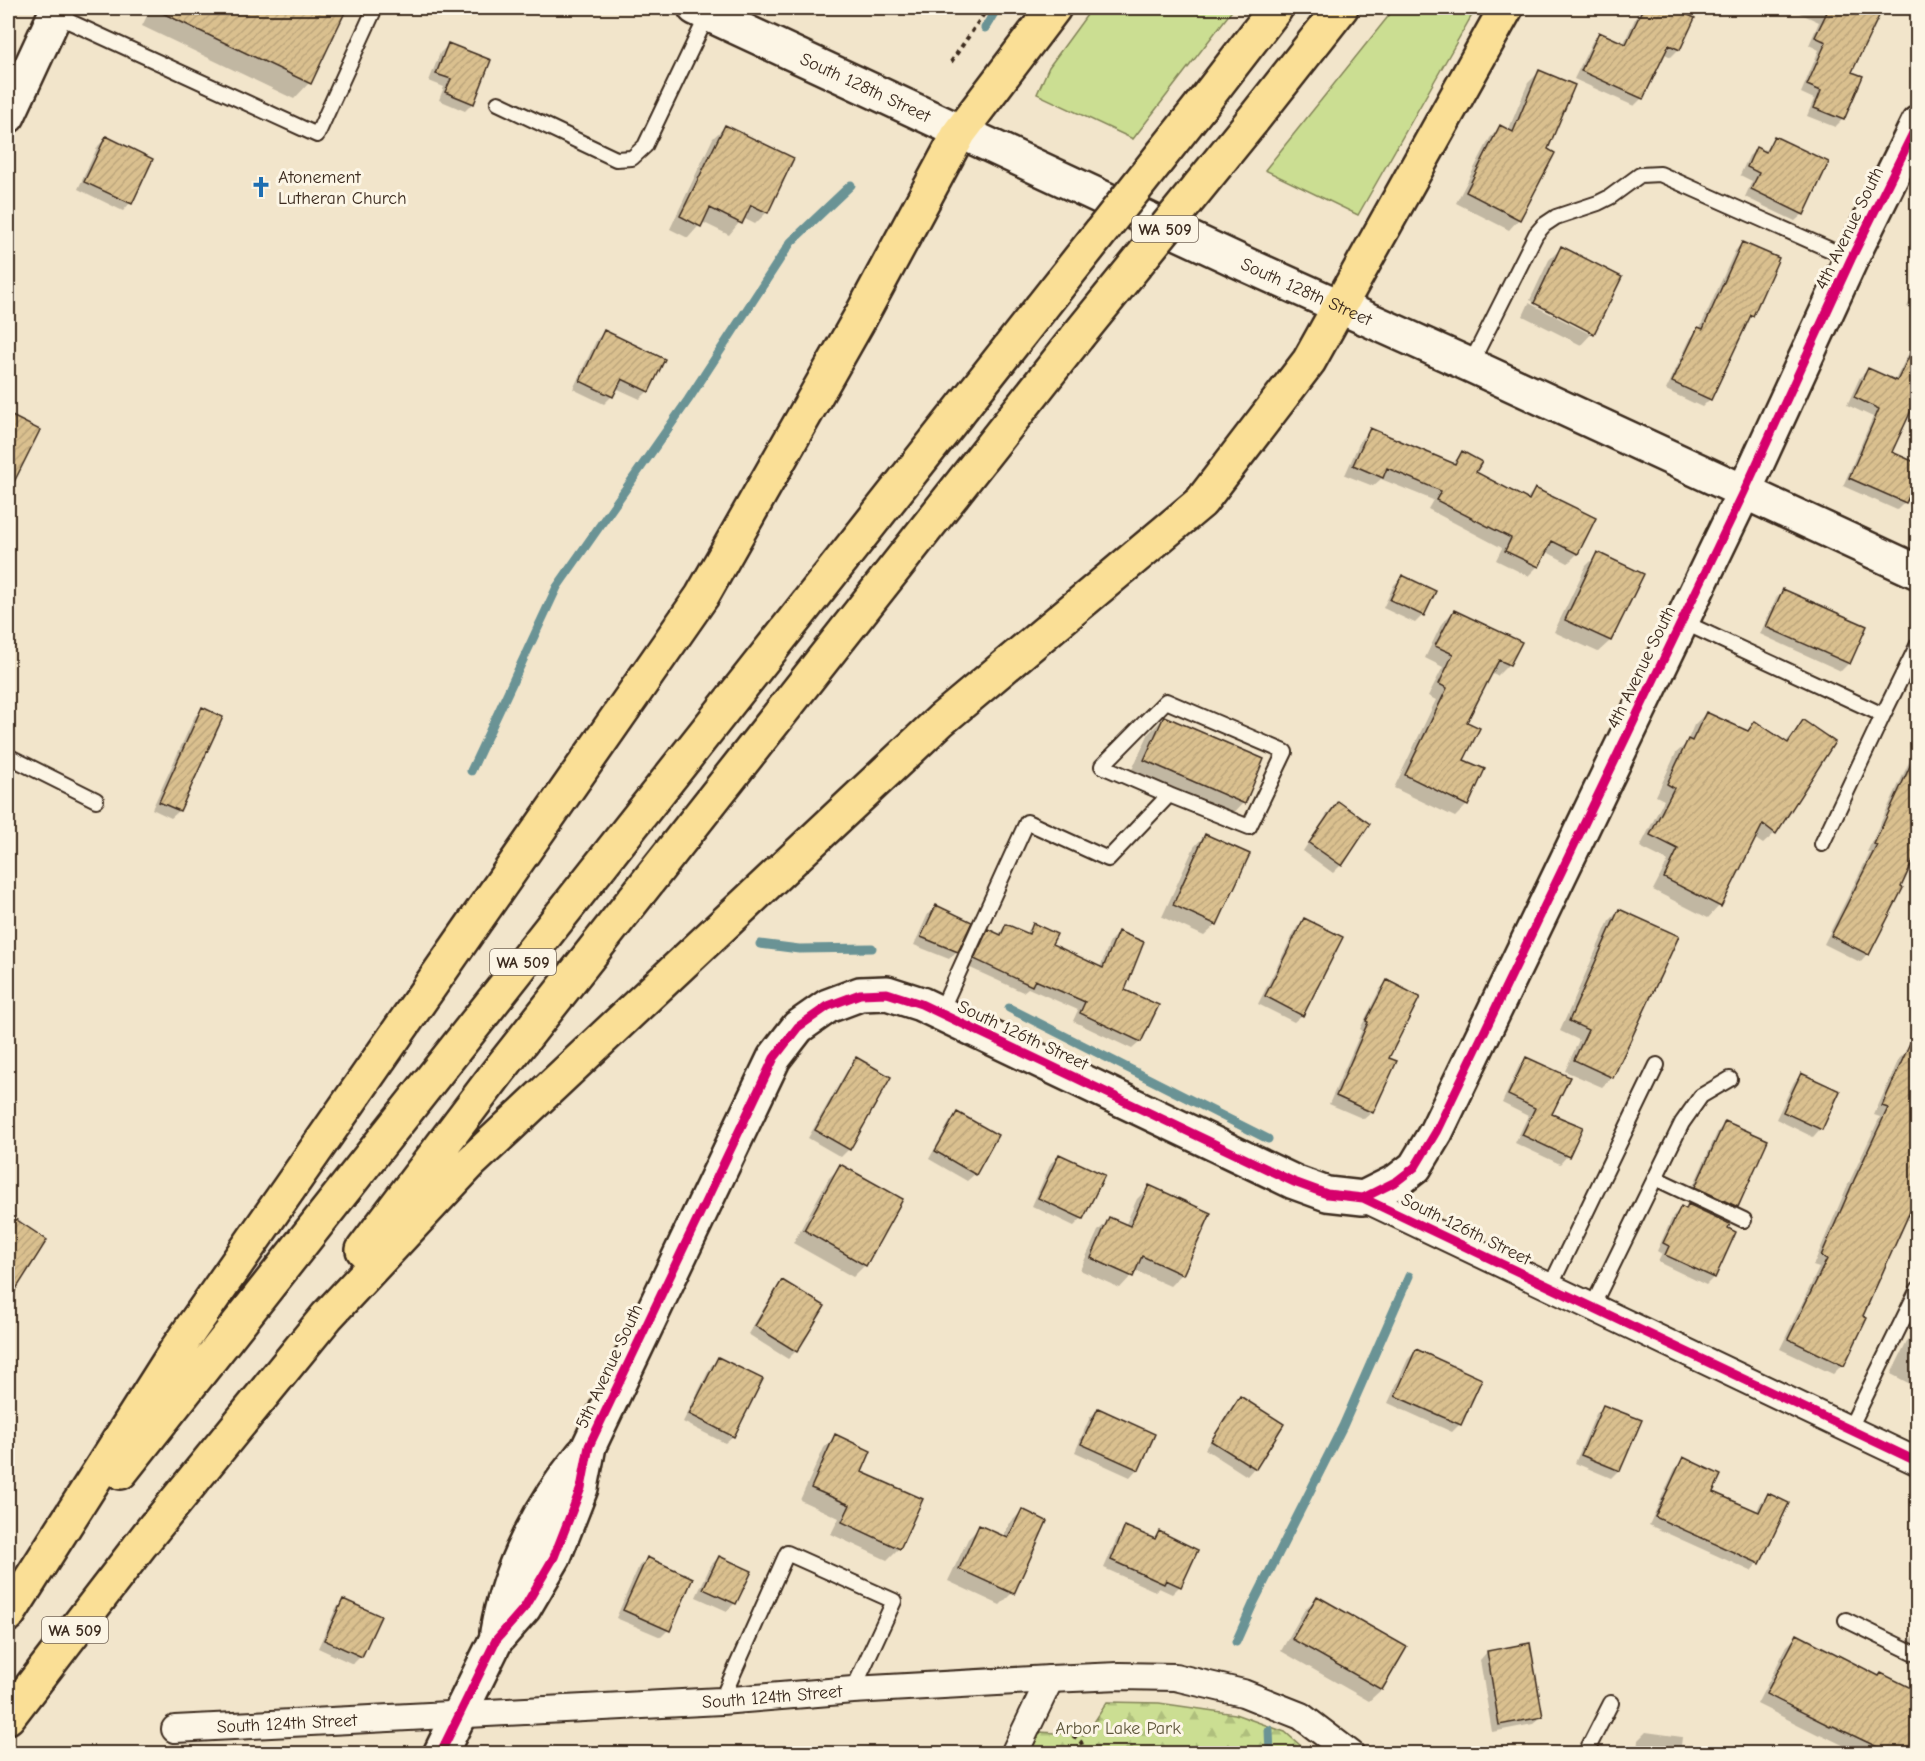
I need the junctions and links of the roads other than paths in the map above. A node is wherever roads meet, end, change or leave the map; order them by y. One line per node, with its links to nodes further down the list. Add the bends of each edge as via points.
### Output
1 (375, 8): 6 (lane, via 317,135)
2 (1054, 8): 11 (highway)
3 (1276, 8): 37 (highway, WA 509, bridge)
4 (1341, 8): 36 (highway, WA 509, bridge, via 497,1073)
5 (1506, 8): 13 (highway)
6 (57, 11): 9 (street)
7 (701, 11): 8 (lane, via 645,146 632,158 616,159); 11 (street, South 128th Street)
8 (498, 103)
9 (8, 116)
10 (1917, 123): 12 (street, 4th Avenue South)
11 (960, 132): 13 (street, South 128th Street); 37 (highway, via 702,597 177,1349)
12 (1851, 259): 14 (lane, via 1660,174 1640,175 1599,203 1556,217 1536,234); 15 (street, 4th Avenue South)
13 (1340, 308): 14 (street, South 128th Street); 36 (highway, via 1309,361 1201,502 941,720 470,1163 327,1316)
14 (1470, 365): 15 (street, South 128th Street)
15 (1744, 492): 16 (street, South 128th Street); 17 (street, 4th Avenue South)
16 (1917, 572)
17 (1681, 621): 19 (lane); 29 (street, 4th Avenue South, via 1436,1132 1415,1167 1397,1182)
18 (1917, 644): 19 (lane)
19 (1883, 715): 23 (lane)
20 (8, 756): 22 (lane)
21 (1169, 795): 21 (lane, via 1102,766 1166,701 1285,752 1249,827); 25 (lane, via 1108,859 1028,822)
22 (96, 800)
23 (1822, 844)
24 (828, 1006): 25 (street, South 126th Street, via 860,994 887,993); 44 (street, 5th Avenue South, via 798,1028 774,1058 590,1446 581,1488 554,1557 524,1608 496,1640)
25 (940, 1013): 29 (street, South 126th Street, via 1294,1182 1328,1194)
26 (1657, 1065): 31 (lane)
27 (1730, 1079): 28 (lane, via 1701,1096)
28 (1655, 1178): 30 (lane); 33 (lane)
29 (1363, 1198): 31 (street, South 126th Street)
30 (1744, 1220)
31 (1550, 1287): 33 (street, South 126th Street)
32 (1917, 1289): 34 (lane)
33 (1592, 1307): 34 (street, South 126th Street)
34 (1849, 1430): 35 (street, South 126th Street)
35 (1917, 1462)
36 (142, 1543): 45 (highway, WA 509)
37 (8, 1615)
38 (1846, 1620): 39 (lane)
39 (1917, 1655)
40 (1050, 1679): 41 (street, South 124th Street); 48 (street); 49 (street, South 124th Street, via 1175,1677 1243,1693 1301,1716)
41 (853, 1690): 42 (street, South 124th Street); 42 (lane, via 894,1601 787,1553)
42 (721, 1701): 44 (street, South 124th Street)
43 (1611, 1703): 50 (lane)
44 (458, 1715): 46 (street, South 124th Street); 47 (street, 5th Avenue South)
45 (8, 1717)
46 (175, 1729)
47 (440, 1754)
48 (1014, 1754)
49 (1351, 1754)
50 (1585, 1754)

